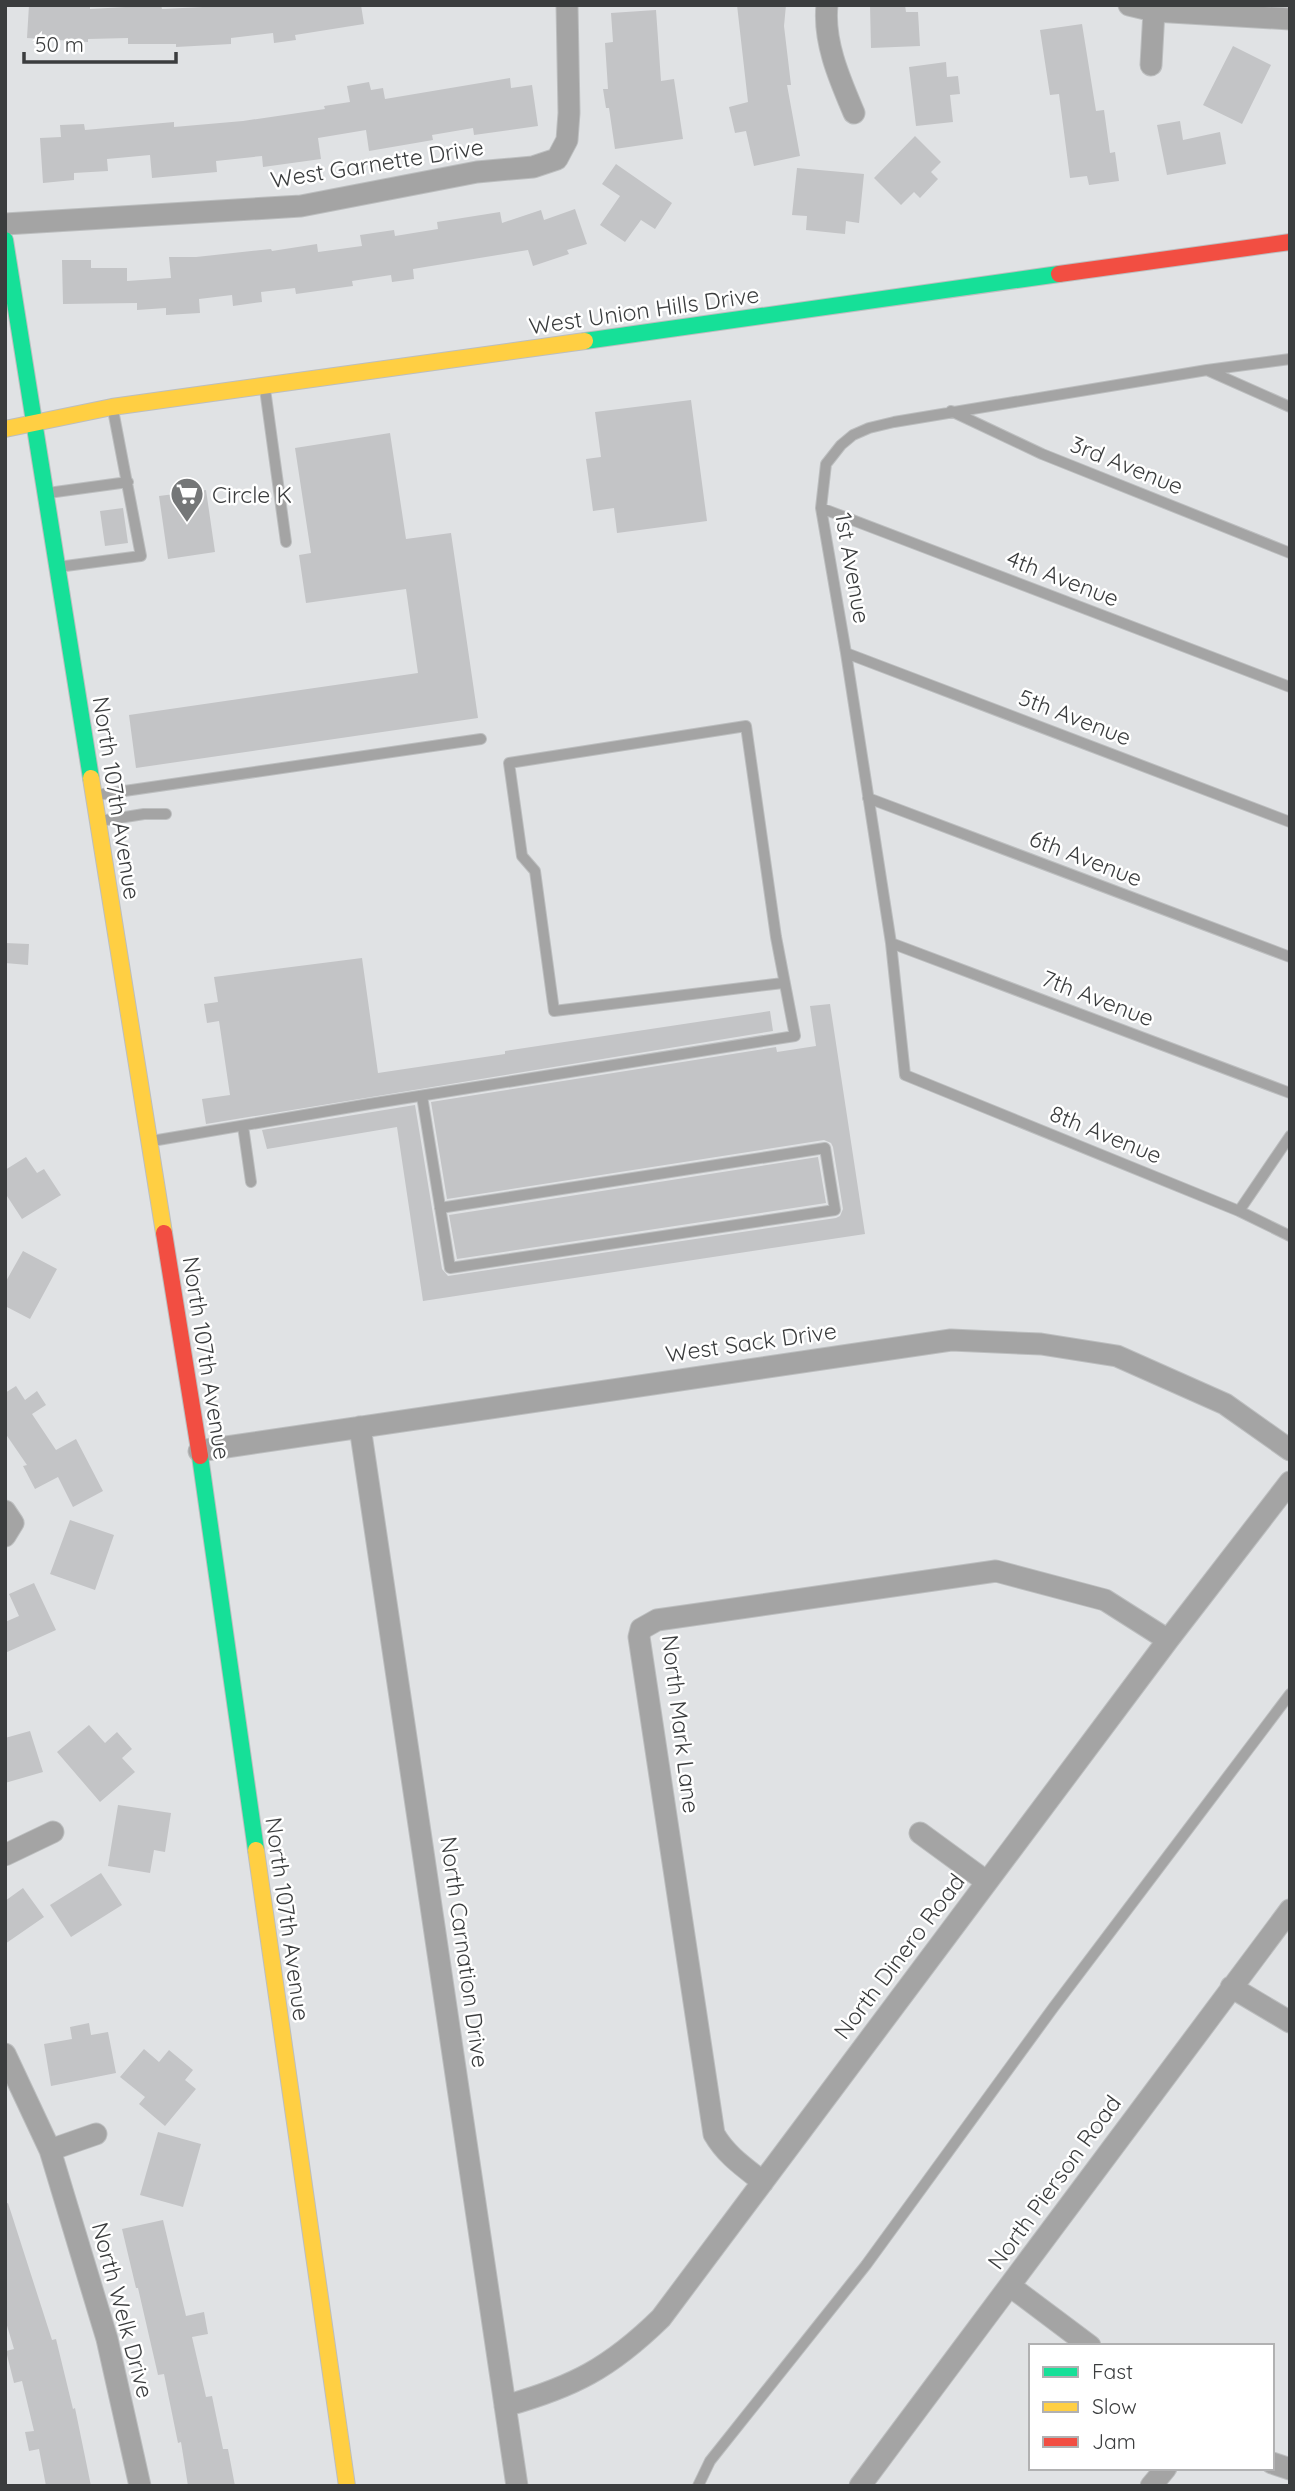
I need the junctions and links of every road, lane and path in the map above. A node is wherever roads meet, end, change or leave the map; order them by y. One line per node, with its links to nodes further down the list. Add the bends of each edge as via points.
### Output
1 (567, 5): 8 (street, West Garnette Drive, via 569,113 567,140 557,159 533,167 477,172 301,206)
2 (827, 5): 7 (street, via 825,19 837,72)
3 (1129, 5): 4 (street)
4 (1154, 11): 5 (street); 6 (street)
5 (1290, 19)
6 (1151, 65)
7 (854, 113)
8 (5, 224)
9 (5, 240): 17 (main road, North 107th Avenue)
10 (1290, 242): 13 (main road, West Union Hills Drive)
11 (1290, 359): 12 (lane, 1st Avenue)
12 (1207, 370): 15 (lane); 16 (lane, 1st Avenue)
13 (265, 386): 14 (main road, West Union Hills Drive); 22 (lane)
14 (112, 407): 17 (main road, West Union Hills Drive); 19 (lane)
15 (1290, 407)
16 (951, 411): 21 (lane, 1st Avenue, via 853,435 826,464); 23 (lane, 3rd Avenue, via 1042,454)
17 (33, 425): 18 (main road, West Union Hills Drive); 20 (main road, North 107th Avenue)
18 (5, 429)
19 (128, 482): 20 (lane); 24 (lane, via 141,556)
20 (45, 494): 24 (main road, North 107th Avenue)
21 (821, 508): 25 (lane, 1st Avenue); 26 (lane, 4th Avenue)
22 (286, 542)
23 (1290, 553)
24 (58, 567): 28 (main road, North 107th Avenue)
25 (846, 653): 29 (lane, 1st Avenue); 32 (lane, 5th Avenue)
26 (1290, 687)
27 (481, 738): 28 (lane)
28 (94, 796): 31 (main road, North 107th Avenue)
29 (868, 798): 33 (lane, 1st Avenue); 34 (lane, 6th Avenue)
30 (166, 814): 31 (lane)
31 (98, 821): 41 (main road, North 107th Avenue)
32 (1290, 821)
33 (891, 943): 36 (lane, 1st Avenue); 37 (lane, 7th Avenue)
34 (1290, 957)
35 (783, 984): 35 (lane, via 746,726 509,763 522,856 535,870 554,1011); 38 (lane, via 795,1036)
36 (905, 1075): 44 (lane, 8th Avenue)
37 (1290, 1093)
38 (422, 1096): 39 (lane); 43 (lane)
39 (243, 1126): 41 (lane); 42 (lane)
40 (1290, 1136): 44 (lane)
41 (149, 1142): 48 (main road, North 107th Avenue)
42 (251, 1182)
43 (440, 1208): 43 (lane, via 450,1268 835,1210 825,1148)
44 (1239, 1210): 45 (lane, 8th Avenue)
45 (1290, 1236)
46 (360, 1427): 47 (street, West Sack Drive, via 951,1339 1041,1344 1116,1356 1224,1404); 48 (street, West Sack Drive); 67 (street, North Carnation Drive)
47 (1290, 1450)
48 (199, 1451): 70 (main road, North 107th Avenue)
49 (1290, 1482): 52 (street, North Dinero Road)
50 (5, 1511): 51 (street, via 13,1523)
51 (5, 1536)
52 (1168, 1640): 57 (street, North Dinero Road); 64 (street, North Mark Lane, via 1105,1600 996,1571 657,1620 641,1629 714,2134 732,2157)
53 (1290, 1694): 72 (lane, via 866,2265 710,2461)
54 (53, 1832): 56 (street)
55 (920, 1833): 57 (street)
56 (5, 1855)
57 (987, 1882): 64 (street, North Dinero Road)
58 (1290, 1910): 59 (street, North Pierson Road)
59 (1231, 1987): 60 (street); 65 (street, North Pierson Road)
60 (1290, 2022)
61 (5, 2054): 63 (street, North Welk Drive)
62 (96, 2134): 63 (street)
63 (50, 2150): 69 (street, North Welk Drive, via 107,2339)
64 (763, 2182): 67 (street, North Dinero Road, via 661,2318 618,2357 577,2382)
65 (1010, 2286): 66 (street); 73 (street, North Pierson Road)
66 (1087, 2344)
67 (505, 2406): 71 (street, North Carnation Drive)
68 (1164, 2470): 74 (street)
69 (140, 2486)
70 (346, 2486)
71 (517, 2486)
72 (698, 2486)
73 (860, 2486)
74 (1152, 2486)

